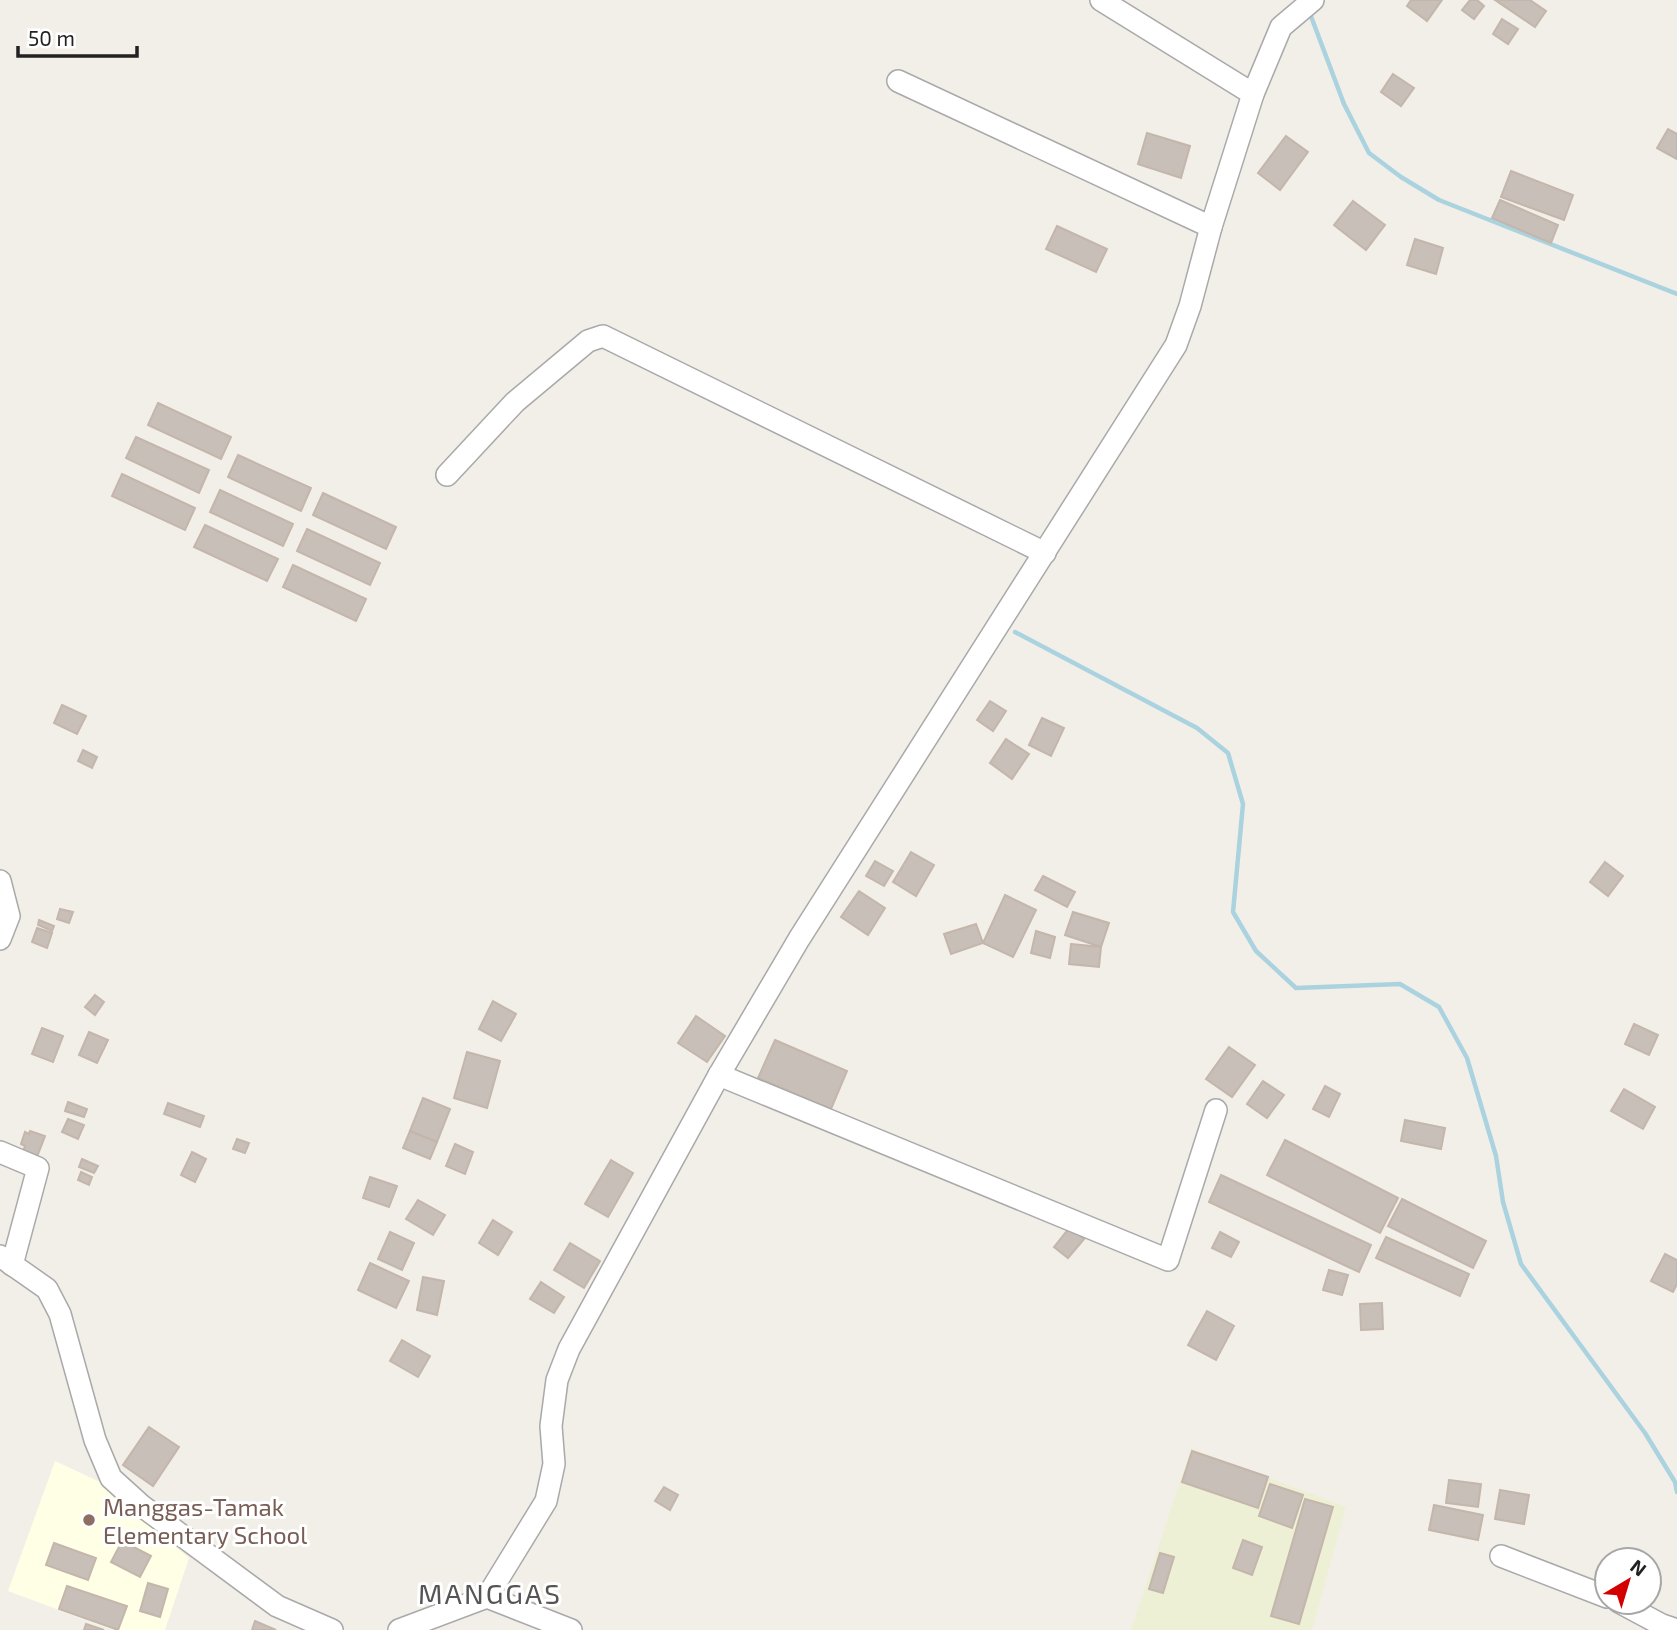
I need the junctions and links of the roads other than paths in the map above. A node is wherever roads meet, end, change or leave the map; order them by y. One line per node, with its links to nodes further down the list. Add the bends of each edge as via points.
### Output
1 (1101, 0): 4 (street)
2 (1313, 0): 4 (street, via 1281,27)
3 (898, 81): 5 (street)
4 (1253, 94): 5 (street)
5 (1211, 227): 7 (street, via 1176,345)
6 (447, 475): 7 (street, via 515,402 588,341 603,337)
7 (1045, 553): 10 (street, via 799,939)
8 (0, 881): 9 (street, via 9,916)
9 (0, 939)
10 (719, 1075): 11 (street, via 1168,1260); 16 (street, via 569,1349 557,1380 551,1426 554,1464 547,1501)
11 (1216, 1110)
12 (0, 1152): 13 (street, via 37,1168)
13 (6, 1261): 18 (street, via 47,1289 60,1314 111,1478 276,1606)
14 (1501, 1556): 15 (street)
15 (1593, 1592)
16 (487, 1597): 19 (street); 20 (street)
17 (1645, 1616): 21 (street)
18 (332, 1630)
19 (400, 1630)
20 (571, 1630)
21 (1677, 1630)

